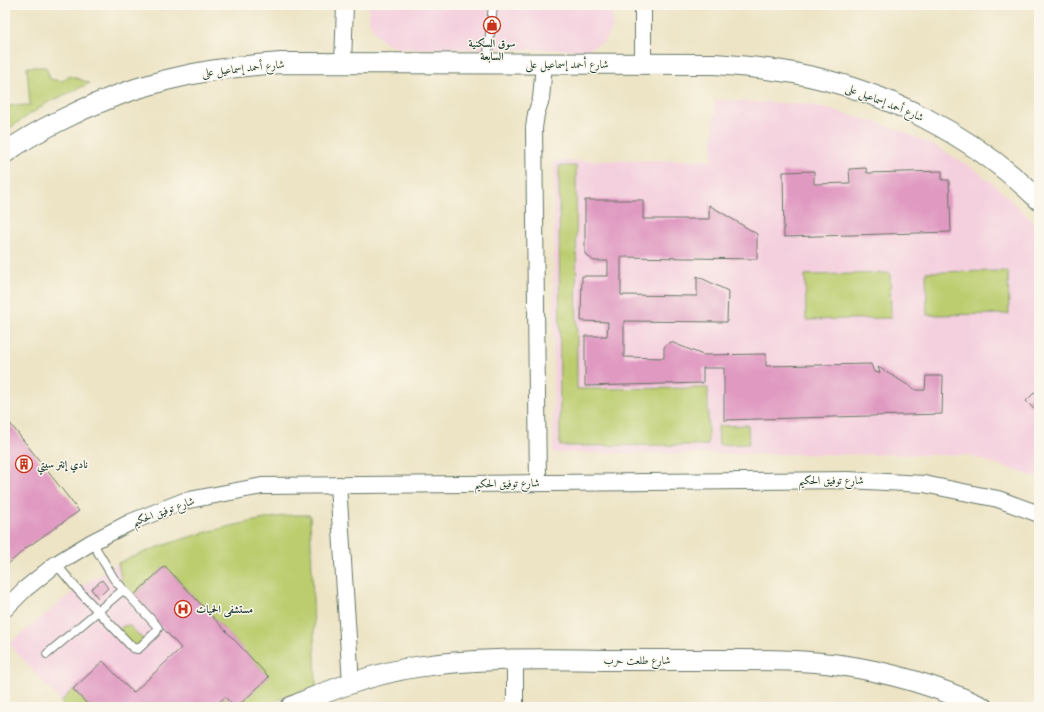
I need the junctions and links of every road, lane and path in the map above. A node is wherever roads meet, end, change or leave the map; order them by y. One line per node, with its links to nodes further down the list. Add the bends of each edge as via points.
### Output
1 (345, 5): 4 (street)
2 (493, 5): 5 (lane)
3 (643, 5): 7 (street)
4 (343, 63): 5 (street, شارع أحمد إسماعيل على); 8 (street, شارع أحمد إسماعيل على, via 247,65 180,76 115,95 78,111 42,129)
5 (487, 64): 6 (street, شارع أحمد إسماعيل على)
6 (544, 64): 7 (street, شارع أحمد إسماعيل على); 10 (street, via 541,99 534,128)
7 (643, 64): 9 (street, شارع أحمد إسماعيل على, via 755,67 833,82 871,94 909,110 963,140 1019,180)
8 (5, 153)
9 (1039, 200)
10 (538, 482): 11 (street, شارع توفيق الحكيم); 12 (street, شارع توفيق الحكيم, via 848,480 924,484 998,499)
11 (338, 485): 13 (street, شارع توفيق الحكيم, via 262,486 184,501 131,522); 20 (street)
12 (1039, 514)
13 (92, 542): 14 (street, شارع توفيق الحكيم); 15 (lane, via 107,569)
14 (56, 564): 16 (street, شارع توفيق الحكيم); 17 (lane)
15 (123, 590): 17 (lane); 17 (lane, via 158,628 138,649 133,648)
16 (5, 609)
17 (98, 612): 18 (lane)
18 (47, 654)
19 (515, 660): 20 (street, شارع طلعت حرب, via 415,667); 22 (street); 23 (street, شارع طلعت حرب, via 796,660 882,672 923,684)
20 (351, 683): 21 (street, شارع طلعت حرب)
21 (292, 707)
22 (515, 707)
23 (982, 707)

